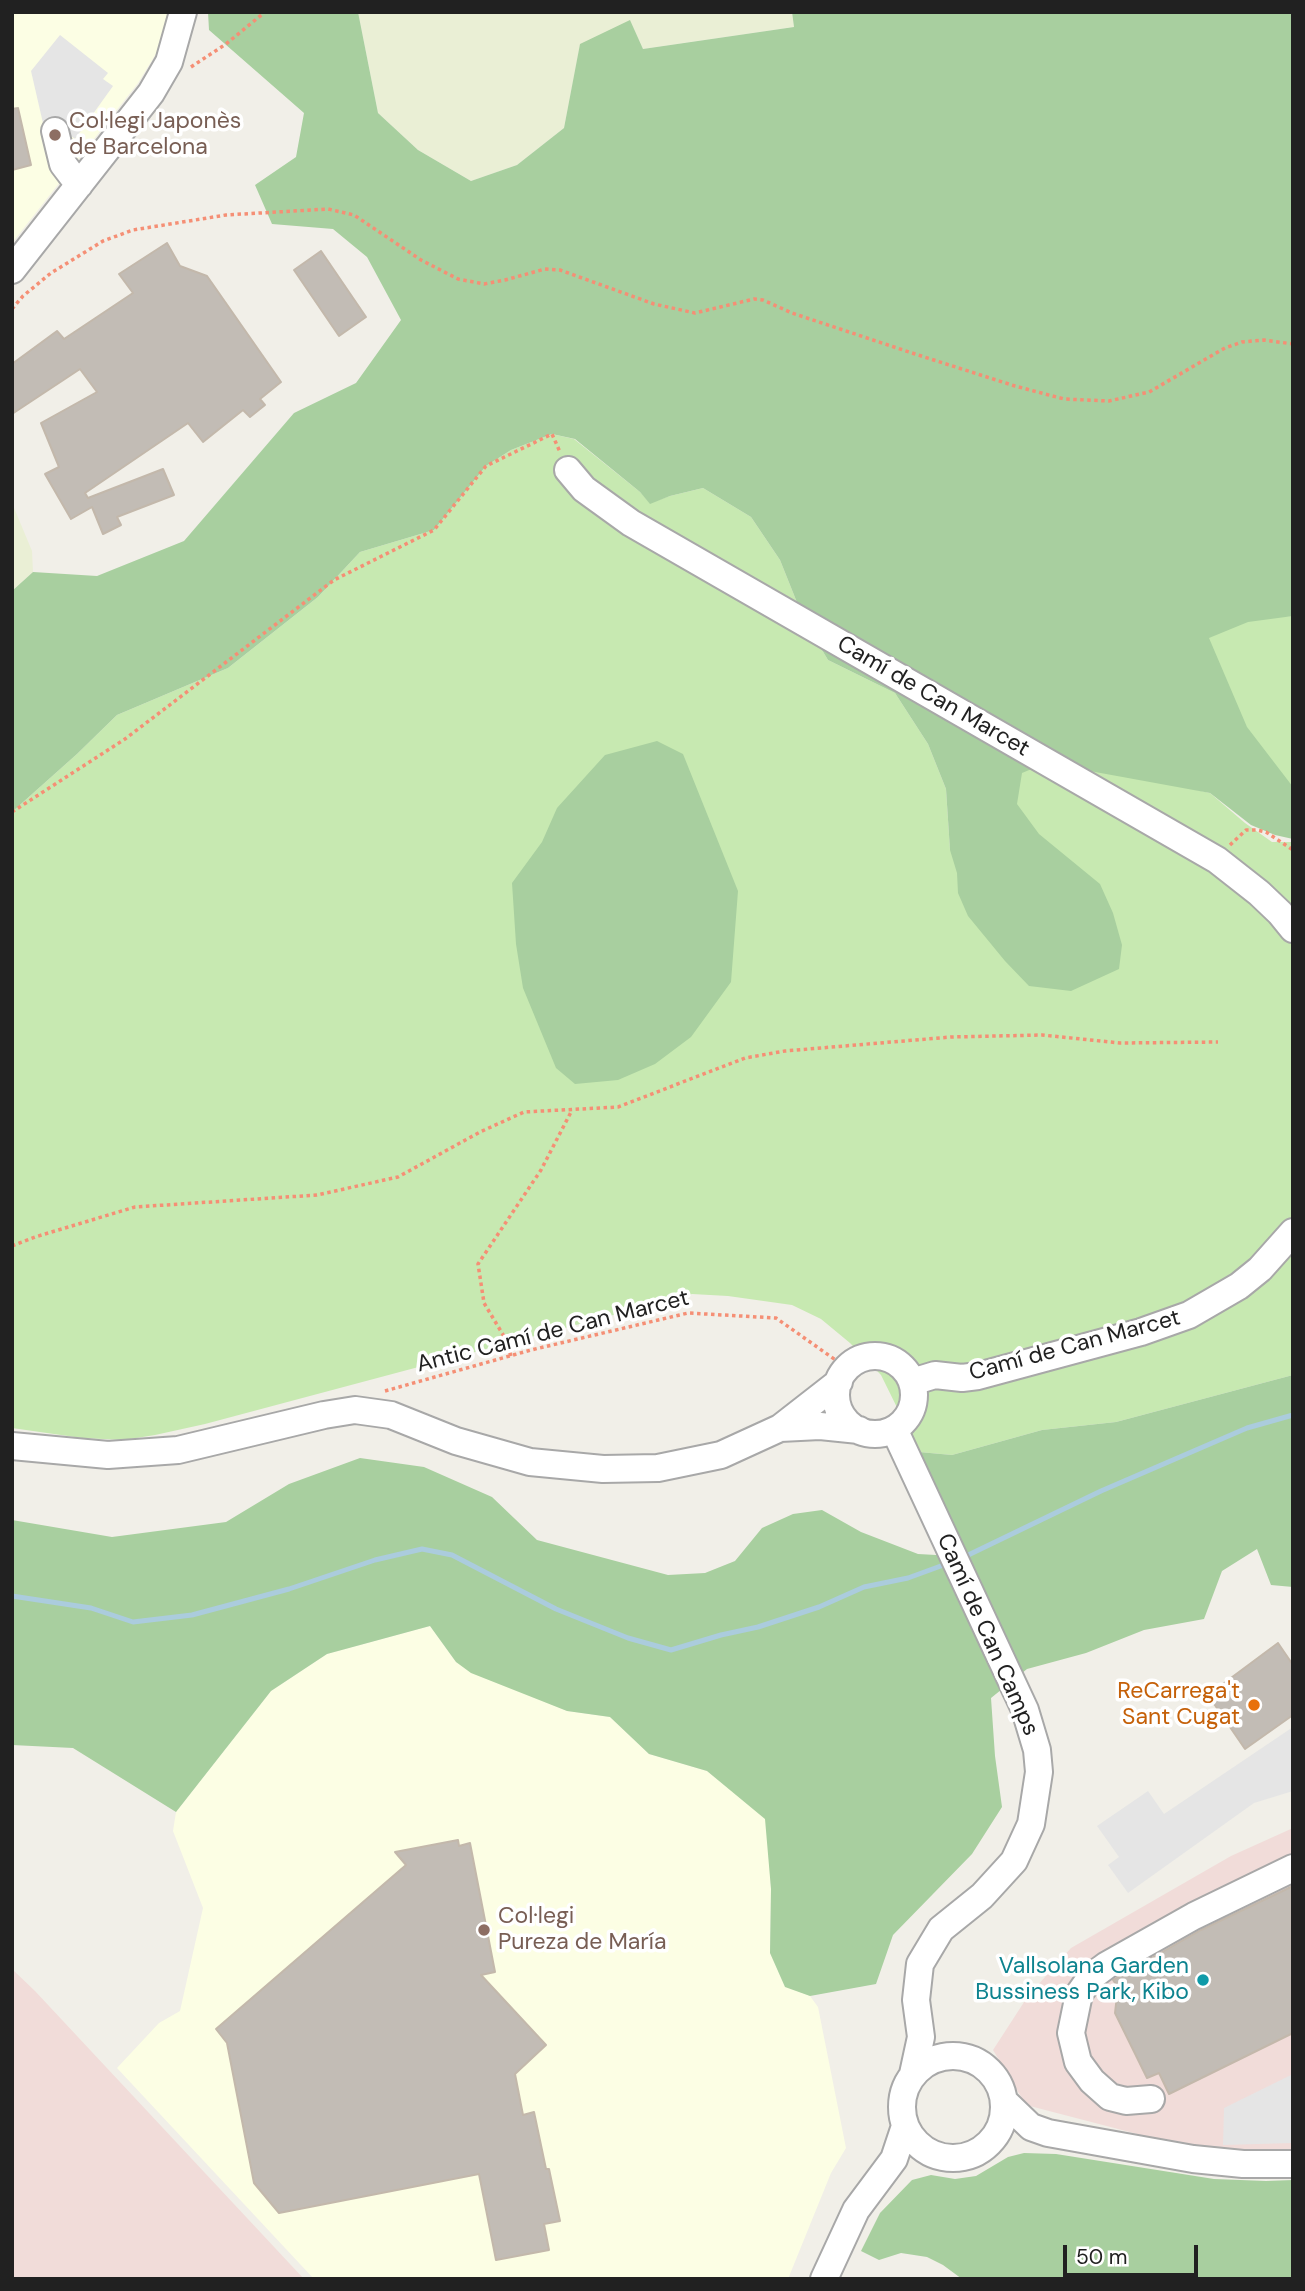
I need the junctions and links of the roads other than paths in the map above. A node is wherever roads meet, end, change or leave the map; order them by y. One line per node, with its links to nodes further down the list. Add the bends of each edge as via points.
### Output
1 (183, 12): 3 (street, via 169,62 151,93)
2 (55, 131): 3 (street, via 63,164)
3 (79, 185): 4 (street)
4 (12, 270)
5 (568, 470): 6 (street, Camí de Can Marcet, via 584,489 631,523 1217,860 1259,893)
6 (1293, 929)
7 (1293, 1232): 9 (street, Camí de Can Marcet, via 1239,1286 1189,1315 978,1376 935,1375)
8 (843, 1376): 9 (street, via 865,1357 887,1357 900,1364); 10 (street); 12 (street, via 837,1393 839,1408)
9 (912, 1382): 11 (street, via 911,1409)
10 (780, 1428): 12 (street); 13 (street, via 721,1455 658,1468 617,1469 530,1462 456,1441 391,1415 355,1410 178,1450 108,1455)
11 (894, 1429): 12 (street, via 877,1433); 15 (street, Camí de Can Camps, via 1025,1710 1039,1772 1031,1824 1014,1861 928,1946 916,1979)
12 (859, 1430)
13 (12, 1446)
14 (1293, 1868): 18 (street, via 1107,1965 1079,1994 1071,2033 1079,2062 1092,2081 1110,2097)
15 (919, 2018): 16 (street, via 924,2032); 17 (street, Camí de Can Camps, via 920,2049)
16 (955, 2055): 17 (street, via 929,2061); 19 (street, via 986,2067 998,2082)
17 (913, 2074): 20 (street, via 902,2099)
18 (1152, 2099)
19 (1004, 2101): 21 (street, via 1031,2127); 22 (street, via 1000,2127)
20 (905, 2126): 23 (street, via 917,2144); 25 (street)
21 (1048, 2133): 22 (street, via 1025,2132); 24 (street, via 1193,2159)
22 (989, 2143): 23 (street, via 967,2156)
23 (936, 2155): 25 (street)
24 (1293, 2164)
25 (883, 2176): 26 (street, via 856,2210)
26 (824, 2279)

